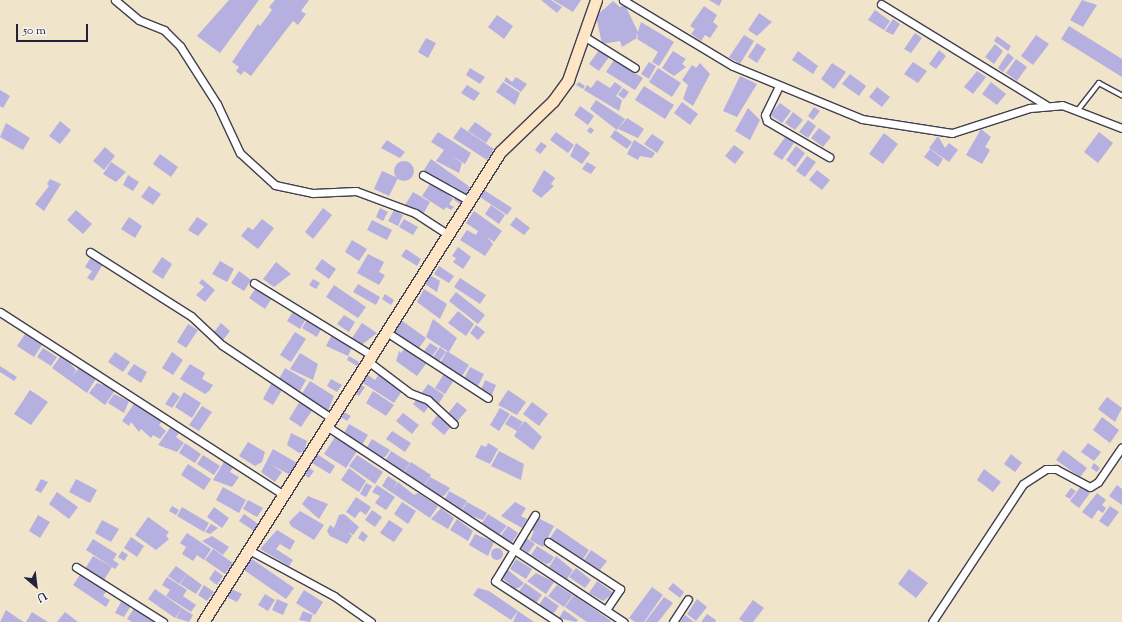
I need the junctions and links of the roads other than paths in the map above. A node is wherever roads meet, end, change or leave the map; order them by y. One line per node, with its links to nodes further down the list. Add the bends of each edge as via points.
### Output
1 (115, 0): 15 (street, via 139,20 164,30 180,46 217,104 240,152 275,186 313,193 356,191 415,213)
2 (596, 0): 5 (street)
3 (623, 0): 7 (street, via 687,41)
4 (881, 4): 9 (street)
5 (582, 35): 6 (street); 14 (street, via 568,80 560,93 500,152)
6 (635, 68)
7 (780, 86): 9 (street, via 862,119 952,133); 12 (street, via 765,115 767,121)
8 (1122, 95): 10 (lane, via 1099,83)
9 (1046, 105): 10 (street)
10 (1078, 110): 11 (street)
11 (1122, 128)
12 (829, 157)
13 (423, 175): 14 (street)
14 (468, 200): 15 (street)
15 (447, 234): 19 (street)
16 (90, 252): 22 (street, via 191,316 222,345)
17 (254, 283): 20 (street)
18 (0, 312): 25 (street)
19 (388, 333): 20 (street); 21 (street)
20 (371, 359): 22 (street); 23 (street, via 410,393 428,400)
21 (488, 398)
22 (330, 423): 25 (street); 28 (street)
23 (454, 424)
24 (1122, 446): 39 (street, via 1098,482 1090,487 1056,469 1046,469 1023,484)
25 (284, 495): 29 (street)
26 (535, 515): 28 (street)
27 (548, 542): 32 (street, via 620,589)
28 (516, 548): 32 (street); 36 (street, via 495,581)
29 (249, 550): 34 (street); 35 (street, via 334,596)
30 (76, 566): 33 (street)
31 (688, 599): 38 (street)
32 (606, 610): 37 (street)
33 (163, 622)
34 (203, 622)
35 (371, 622)
36 (558, 622)
37 (624, 622)
38 (674, 622)
39 (932, 622)

